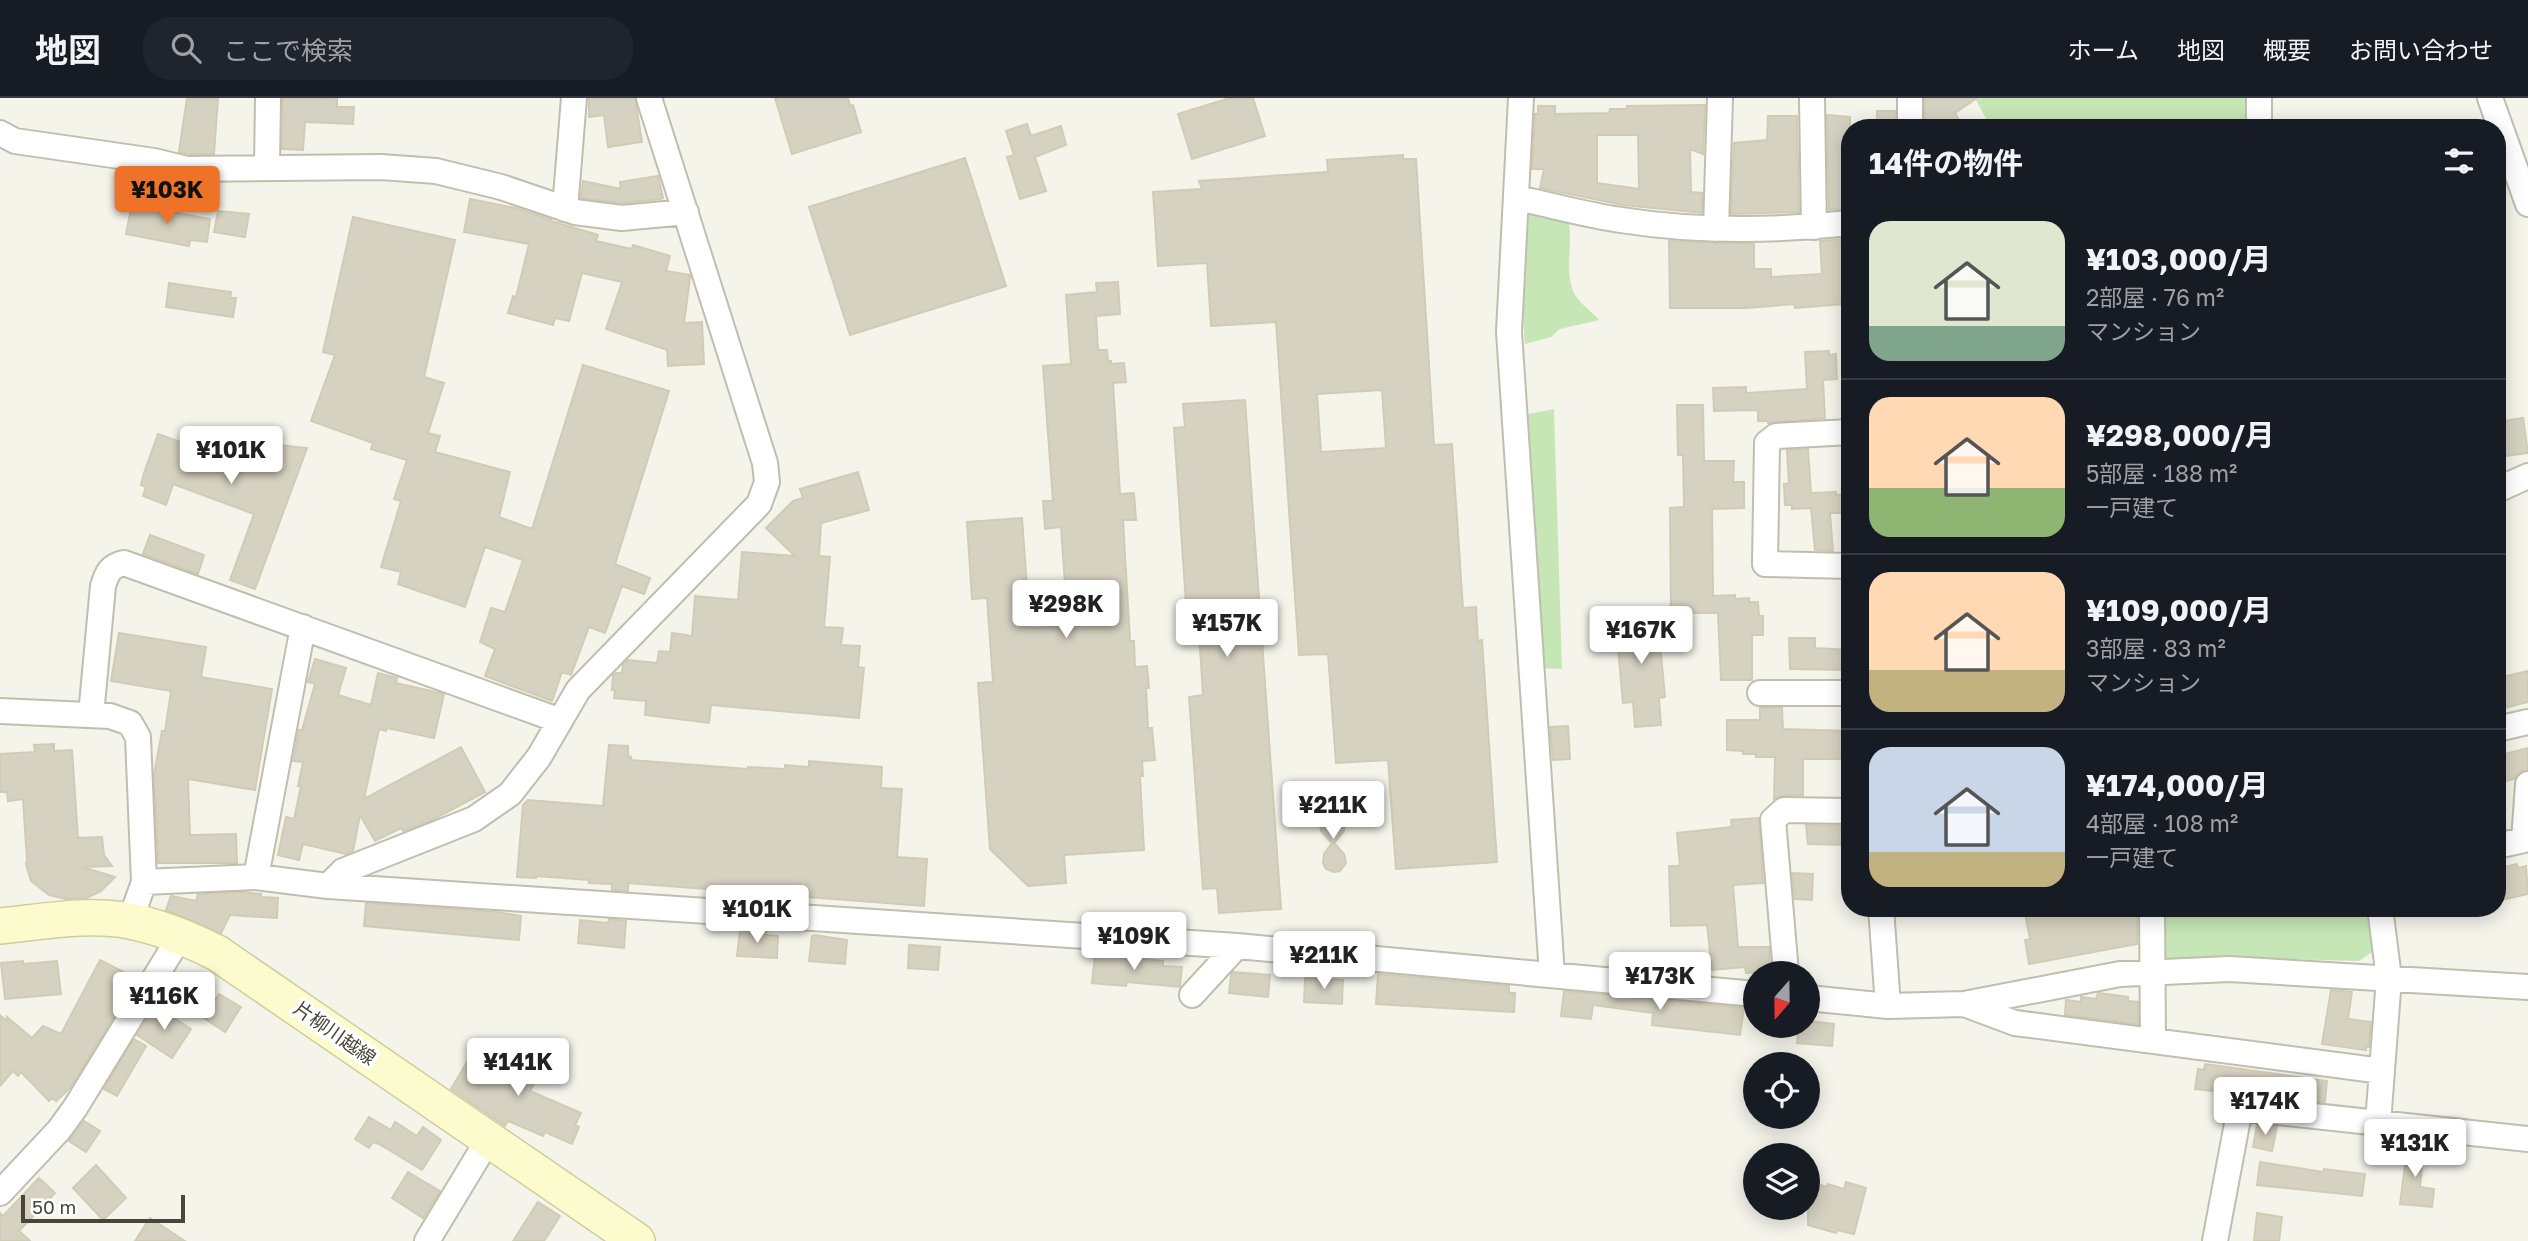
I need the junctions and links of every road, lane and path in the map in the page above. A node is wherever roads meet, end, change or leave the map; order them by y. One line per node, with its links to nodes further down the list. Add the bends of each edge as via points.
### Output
1 (268, 98): 15 (street)
2 (574, 98): 18 (street)
3 (649, 98): 19 (street)
4 (1521, 98): 16 (street)
5 (1720, 98): 22 (street)
6 (1812, 98): 21 (street)
7 (1910, 98): 10 (street)
8 (2259, 98): 11 (street)
9 (2490, 98): 12 (street)
10 (1910, 119)
11 (2259, 119)
12 (2498, 119)
13 (0, 133): 15 (street, via 15,141 187,169)
14 (2506, 143): 17 (street)
15 (267, 167): 18 (street, via 436,171)
16 (1517, 198): 22 (street, via 1620,220); 50 (street, via 1509,332)
17 (2528, 204)
18 (565, 209): 19 (street, via 622,218)
19 (686, 212): 32 (street, via 765,463 767,482 759,505 578,690)
20 (1841, 224): 21 (street)
21 (1814, 227): 22 (street)
22 (1716, 229)
23 (1841, 432): 26 (street, via 1776,436 1767,443 1765,564)
24 (2528, 476): 25 (street)
25 (2506, 486)
26 (1841, 566)
27 (303, 627): 31 (street, via 135,566 114,565 103,586); 32 (street); 38 (street)
28 (1760, 693): 29 (street)
29 (1841, 693)
30 (0, 711): 31 (street)
31 (91, 715): 39 (street, via 130,723 138,737)
32 (558, 720): 40 (street, via 539,757 510,794 474,819 343,871)
33 (2528, 722): 34 (street)
34 (2506, 727)
35 (2528, 784): 37 (street, via 2524,840)
36 (1841, 811): 48 (street, via 1784,810 1773,820)
37 (2506, 844)
38 (256, 877): 39 (street); 40 (street)
39 (144, 882): 44 (street)
40 (328, 886): 47 (street)
41 (1882, 917): 57 (street)
42 (2152, 917): 49 (street)
43 (2381, 917): 51 (street)
44 (130, 921): 45 (main road, 片柳川越線, via 85,918); 46 (main road, 片柳川越線)
45 (0, 926)
46 (181, 935): 62 (main road, 片柳川越線, via 259,980); 63 (street, via 75,1108)
47 (1237, 946): 50 (street); 54 (street)
48 (1785, 961)
49 (2153, 973): 51 (street, via 2229,969); 56 (street, via 2120,974); 58 (street)
50 (1552, 975): 53 (street)
51 (2389, 978): 52 (street); 59 (street)
52 (2528, 986)
53 (1743, 992)
54 (1192, 995)
55 (1820, 999): 57 (street)
56 (1964, 1004): 57 (street); 58 (street, via 2015,1023)
57 (1888, 1006)
58 (2153, 1041): 59 (street)
59 (2382, 1071): 60 (street)
60 (2378, 1123): 61 (street); 66 (street, via 2240,1108)
61 (2528, 1139)
62 (488, 1140): 64 (street); 65 (main road, 片柳川越線)
63 (0, 1193)
64 (427, 1241)
65 (637, 1241)
66 (2215, 1241)

